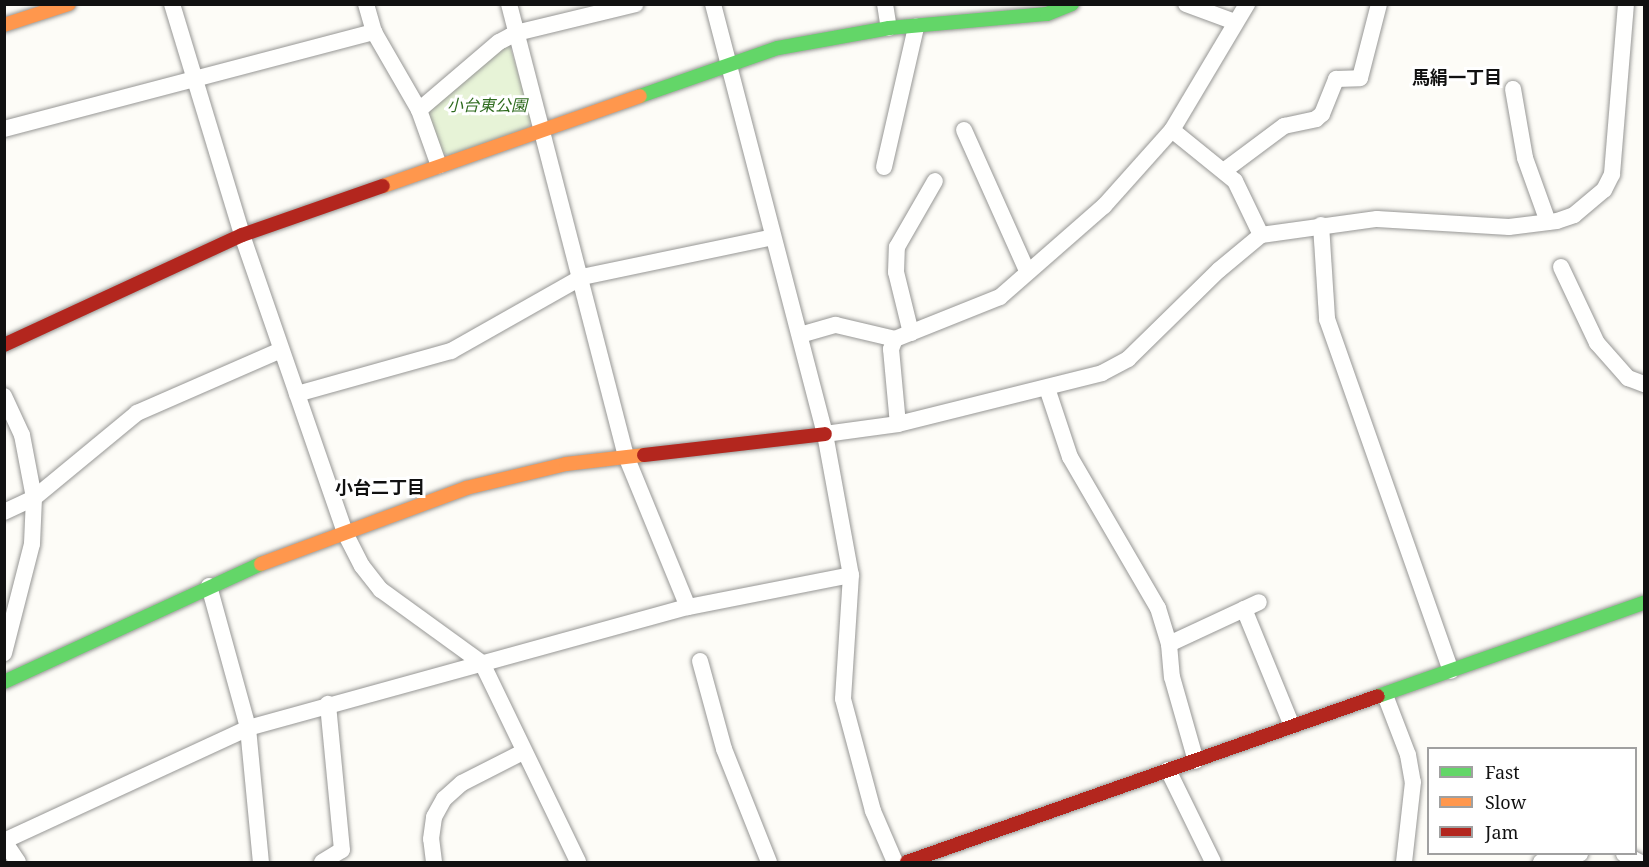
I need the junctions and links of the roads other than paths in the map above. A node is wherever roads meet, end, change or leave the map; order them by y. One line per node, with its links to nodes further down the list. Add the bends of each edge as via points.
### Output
1 (69, 4): 14 (street)
2 (171, 4): 20 (street)
3 (366, 4): 17 (street)
4 (509, 4): 18 (street)
5 (636, 4): 18 (street)
6 (713, 4): 19 (street)
7 (885, 4): 16 (street)
8 (1072, 4): 15 (street, via 1047,14)
9 (1186, 4): 13 (street)
10 (1247, 4): 13 (street)
11 (1379, 4): 29 (street, via 1360,78 1336,79 1322,114 1316,119 1284,126)
12 (1626, 4): 31 (street, via 1612,174 1591,204)
13 (1235, 22): 26 (street)
14 (4, 25)
15 (916, 27): 16 (street); 28 (street)
16 (889, 28): 19 (street, via 778,48)
17 (374, 32): 20 (street); 22 (street)
18 (516, 33): 22 (street); 24 (street)
19 (727, 65): 24 (street); 35 (street)
20 (197, 77): 23 (street); 34 (street)
21 (1513, 89): 31 (street, via 1525,158)
22 (419, 110): 27 (street)
23 (4, 129)
24 (543, 130): 27 (street); 38 (street)
25 (964, 130): 37 (street)
26 (1172, 130): 29 (street); 37 (street, via 1104,206)
27 (439, 166): 34 (street)
28 (884, 167)
29 (1225, 170): 33 (street, via 1235,181)
30 (935, 181): 40 (street, via 897,247)
31 (1548, 222): 32 (street, via 1509,227 1377,219)
32 (1321, 225): 33 (street); 61 (street, via 1327,319)
33 (1261, 235): 44 (street, via 1219,270 1128,359 1102,373)
34 (242, 236): 41 (street); 42 (street)
35 (773, 237): 38 (street); 39 (street)
36 (1562, 267): 43 (street, via 1598,343 1628,378)
37 (1027, 271): 40 (street, via 1000,297)
38 (582, 277): 45 (street, via 451,351); 49 (street)
39 (800, 335): 40 (street, via 836,325); 48 (street)
40 (903, 336): 47 (street, via 891,349)
41 (4, 345)
42 (281, 350): 45 (street); 50 (street, via 137,413)
43 (1644, 384)
44 (1047, 388): 47 (street); 57 (street, via 1070,457 1158,608)
45 (297, 394): 52 (street)
46 (4, 396): 50 (street, via 22,435)
47 (898, 424): 48 (street)
48 (825, 434): 49 (street); 53 (street)
49 (626, 456): 52 (street, via 566,464 466,488); 56 (street)
50 (34, 498): 51 (street); 58 (street, via 32,544)
51 (4, 512)
52 (345, 533): 54 (street); 60 (street, via 362,566 381,590)
53 (851, 575): 56 (street); 78 (street, via 843,699 873,811)
54 (209, 586): 62 (street); 66 (street)
55 (1644, 603): 61 (street)
56 (688, 607): 60 (street)
57 (1169, 644): 65 (street, via 1251,605); 68 (street, via 1172,677)
58 (4, 653)
59 (700, 661): 77 (street, via 724,749)
60 (482, 663): 64 (street); 67 (street)
61 (1451, 671): 63 (street)
62 (4, 681)
63 (1385, 695): 65 (street); 81 (street, via 1408,756 1413,782)
64 (328, 704): 66 (street); 74 (street, via 342,850)
65 (1292, 726): 68 (street)
66 (248, 728): 70 (street); 73 (street)
67 (523, 752): 75 (street, via 462,783 444,799 434,817 430,839); 76 (street)
68 (1196, 761): 69 (street)
69 (1168, 770): 79 (street); 80 (street)
70 (4, 841): 72 (street)
71 (1575, 855): 82 (street)
72 (18, 862)
73 (261, 862)
74 (322, 862)
75 (434, 862)
76 (578, 862)
77 (769, 862)
78 (895, 862)
79 (907, 862)
80 (1213, 862)
81 (1404, 862)
82 (1541, 862)

